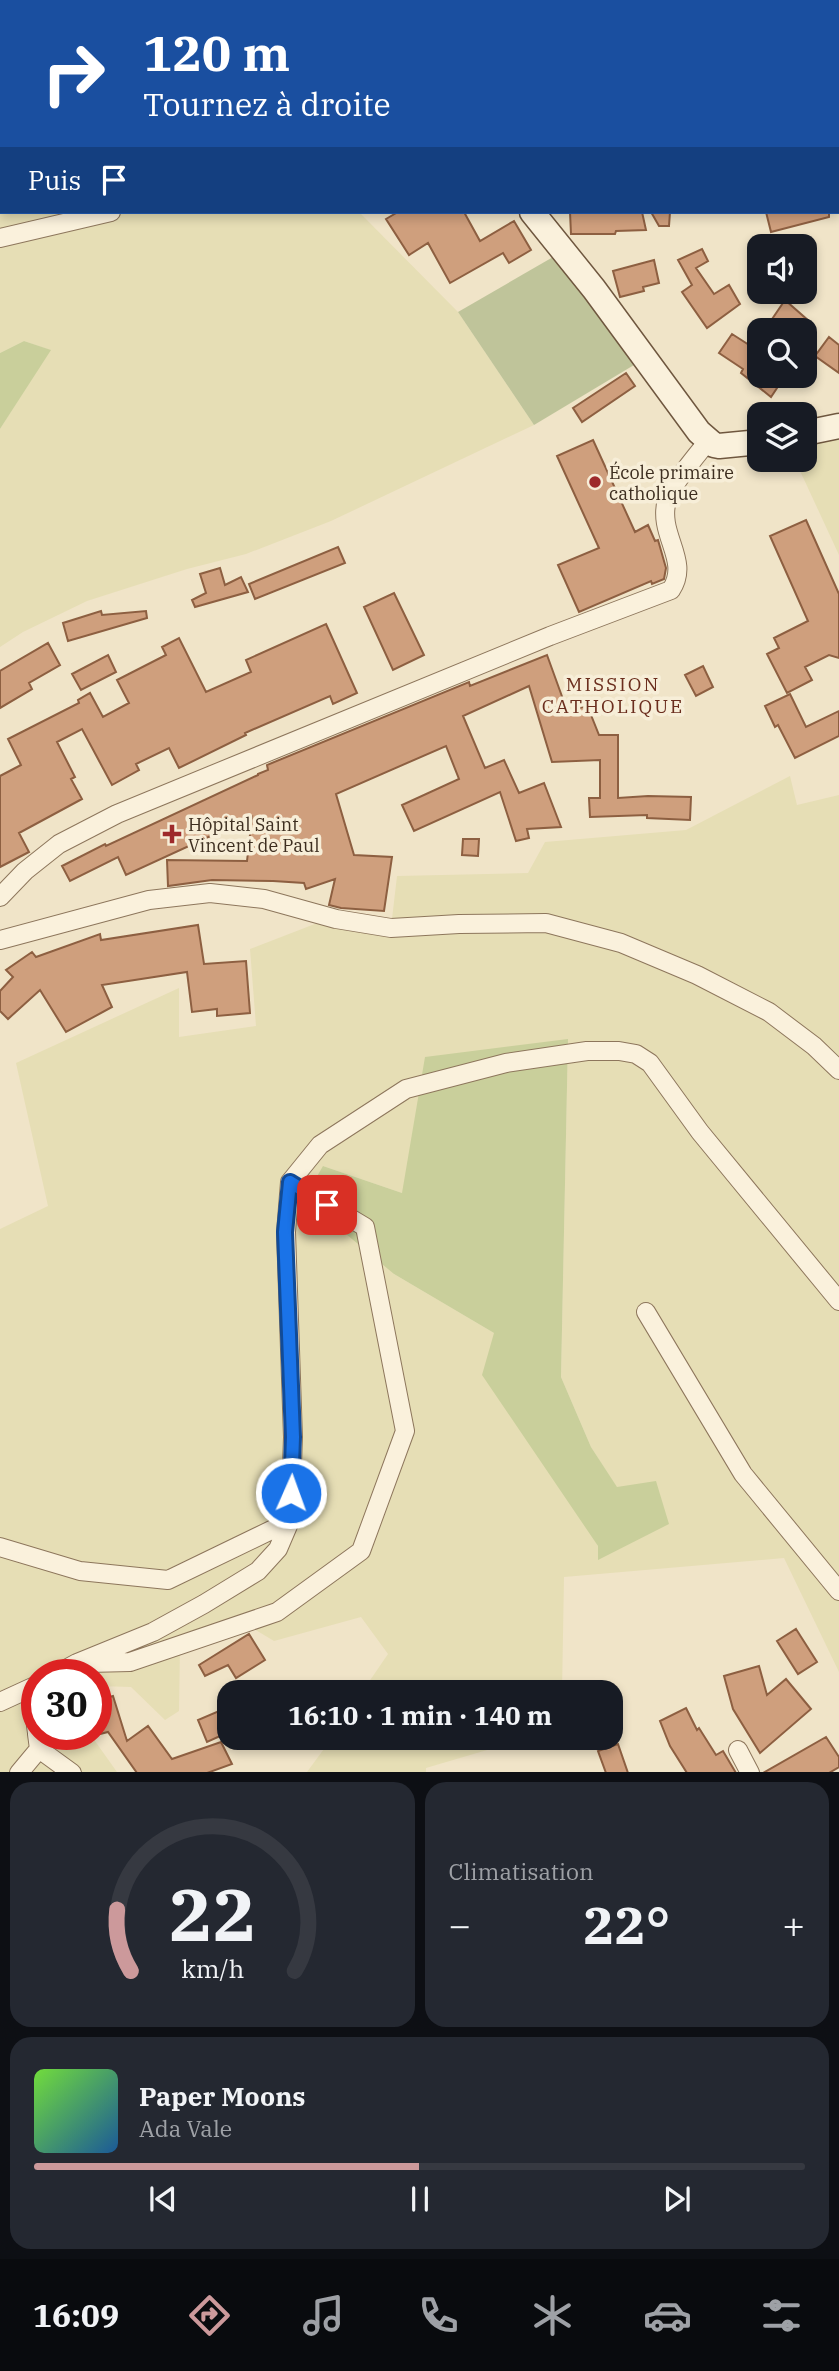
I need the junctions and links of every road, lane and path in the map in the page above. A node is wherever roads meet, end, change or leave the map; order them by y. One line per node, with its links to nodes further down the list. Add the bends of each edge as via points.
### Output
1 (102, 214): 3 (street)
2 (534, 214): 6 (street)
3 (0, 238)
4 (836, 429): 5 (street)
5 (817, 431)
6 (708, 440): 7 (street, via 726,447); 8 (street, via 668,498 664,518 679,579 671,590 117,814 59,844)
7 (747, 444)
8 (0, 897)
9 (0, 940): 10 (street, via 149,900 210,892 264,899 391,928 547,923 621,943 697,975 769,1012)
10 (839, 1070)
11 (290, 1182): 12 (street, via 320,1146 406,1089 506,1063 587,1051 636,1054 650,1063 700,1132); 14 (street, via 285,1232 293,1437); 18 (street, via 365,1227 405,1431 361,1551 277,1612 130,1662)
12 (839, 1301)
13 (646, 1312): 16 (street, via 743,1474)
14 (290, 1521): 15 (street, via 168,1580 80,1570); 17 (street, via 278,1549 258,1571 153,1632)
15 (0, 1547)
16 (839, 1591)
17 (87, 1659)
18 (112, 1662)
19 (21, 1693): 20 (street)
20 (0, 1702)
21 (32, 1750): 24 (street)
22 (49, 1750): 25 (street)
23 (738, 1751): 26 (street)
24 (20, 1772)
25 (71, 1772)
26 (749, 1772)

